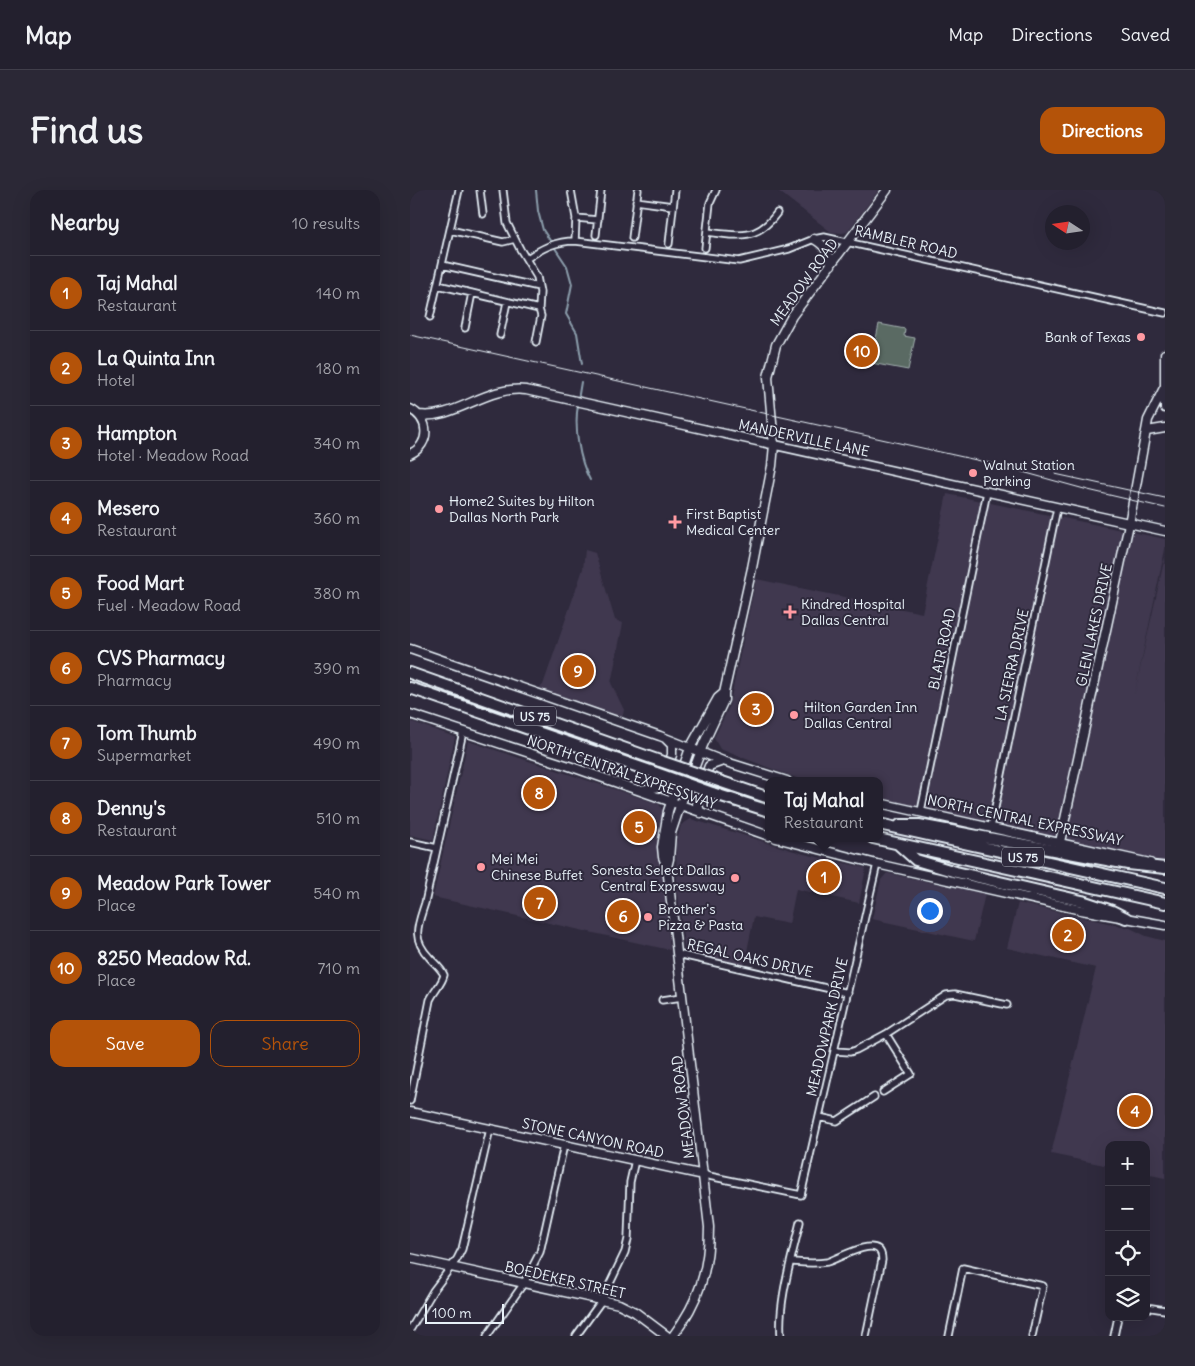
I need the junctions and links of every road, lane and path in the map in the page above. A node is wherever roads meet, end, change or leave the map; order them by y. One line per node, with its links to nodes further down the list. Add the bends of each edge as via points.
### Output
1 (460, 190): 16 (street)
2 (480, 190): 13 (street)
3 (503, 190): 19 (street, via 507,223)
4 (571, 190): 14 (street)
5 (600, 190): 15 (street)
6 (638, 190): 10 (street)
7 (675, 190): 11 (street)
8 (716, 190): 17 (street, via 711,198)
9 (887, 190): 23 (street, MEADOW ROAD)
10 (636, 201): 11 (street); 20 (street)
11 (673, 206): 24 (street)
12 (777, 213): 17 (street, via 754,234 733,236)
13 (483, 214)
14 (576, 218): 15 (street); 22 (street)
15 (598, 220): 18 (street)
16 (450, 230): 19 (street, via 503,242); 27 (street)
17 (707, 232): 25 (street)
18 (596, 235)
19 (515, 238): 26 (street)
20 (632, 238)
21 (814, 239): 22 (street, RAMBLER ROAD, via 789,249 739,261); 23 (street, RAMBLER ROAD, via 824,237); 28 (street, via 828,250)
22 (575, 241): 26 (street, RAMBLER ROAD, via 545,247)
23 (848, 242): 28 (street, MEADOW ROAD); 34 (street, RAMBLER ROAD)
24 (669, 244)
25 (705, 248)
26 (526, 259): 30 (street)
27 (442, 265): 29 (street); 30 (street)
28 (831, 265): 48 (street, MEADOW ROAD, via 788,322 772,356 768,377)
29 (438, 285): 31 (street); 35 (street)
30 (539, 287): 33 (street)
31 (472, 293): 32 (street); 36 (street)
32 (507, 302): 33 (street); 37 (street)
33 (539, 309): 38 (street, via 541,316)
34 (1165, 313)
35 (430, 317)
36 (464, 328)
37 (500, 335)
38 (536, 342)
39 (1165, 354): 40 (street)
40 (1164, 388): 41 (street); 47 (street, GLEN LAKES DRIVE, via 1149,416)
41 (1165, 408)
42 (410, 409): 44 (street)
43 (439, 414): 44 (street, MANDERVILLE LANE); 45 (street, MANDERVILLE LANE); 48 (street, MANDERVILLE LANE, via 508,389 526,390)
44 (419, 415): 45 (street)
45 (426, 428): 49 (street, MANDERVILLE LANE, via 423,442)
46 (1165, 428): 47 (street)
47 (1147, 429): 52 (street, GLEN LAKES DRIVE)
48 (774, 444): 50 (street, MANDERVILLE LANE); 57 (street, MEADOW ROAD, via 767,495)
49 (410, 456)
50 (987, 492): 51 (street, MANDERVILLE LANE); 71 (street, BLAIR ROAD)
51 (1057, 508): 52 (street, MANDERVILLE LANE); 75 (street, LA SIERRA DRIVE)
52 (1129, 524): 53 (street, MANDERVILLE LANE); 80 (street, GLEN LAKES DRIVE)
53 (1165, 531)
54 (410, 649): 60 (street)
55 (410, 673): 66 (highway, NORTH CENTRAL EXPRESSWAY / US 75, bridge)
56 (410, 688): 70 (highway, NORTH CENTRAL EXPRESSWAY / US 75, bridge)
57 (724, 693): 61 (street, MEADOW ROAD); 62 (street, MEADOW ROAD, via 720,712)
58 (410, 714): 59 (street, NORTH CENTRAL EXPRESSWAY)
59 (463, 732): 65 (street, NORTH CENTRAL EXPRESSWAY); 82 (street)
60 (660, 736): 61 (street); 65 (street, via 670,742 673,749 660,787)
61 (690, 748): 62 (street); 67 (street, MEADOW ROAD)
62 (700, 752): 63 (street); 69 (street, MEADOW ROAD)
63 (723, 761): 64 (street); 72 (street, via 709,766 696,801)
64 (774, 777)
65 (638, 791): 67 (street, NORTH CENTRAL EXPRESSWAY)
66 (765, 797)
67 (670, 802): 69 (street, NORTH CENTRAL EXPRESSWAY); 84 (street, MEADOW ROAD, via 663,842)
68 (883, 804): 71 (street, NORTH CENTRAL EXPRESSWAY)
69 (680, 806): 72 (street, NORTH CENTRAL EXPRESSWAY); 84 (street, MEADOW ROAD, via 671,833)
70 (765, 810)
71 (922, 811): 75 (street, NORTH CENTRAL EXPRESSWAY)
72 (701, 813): 76 (street, NORTH CENTRAL EXPRESSWAY)
73 (883, 825): 85 (highway, via 919,825 1128,864)
74 (883, 826): 86 (highway, US 75)
75 (991, 827): 80 (street, NORTH CENTRAL EXPRESSWAY)
76 (765, 835)
77 (883, 840): 81 (highway, US 75)
78 (410, 842): 82 (street)
79 (791, 842): 83 (street)
80 (1060, 842): 85 (street, NORTH CENTRAL EXPRESSWAY)
81 (897, 844): 87 (highway, US 75); 88 (highway, via 916,860 1082,901)
82 (438, 848): 99 (street, via 417,937 420,947 444,975 430,1000)
83 (876, 864): 88 (street); 91 (street, MEADOWPARK DRIVE)
84 (667, 867): 90 (street, MEADOW ROAD)
85 (1165, 867)
86 (1165, 888)
87 (1165, 903)
88 (1126, 918): 89 (street)
89 (1165, 925)
90 (677, 954): 91 (street, REGAL OAKS DRIVE); 92 (street, MEADOW ROAD)
91 (848, 993): 96 (street, MEADOWPARK DRIVE)
92 (682, 997): 93 (street); 105 (street, MEADOW ROAD)
93 (662, 1000)
94 (1007, 1005): 95 (street, via 949,994)
95 (886, 1034): 96 (street, via 850,1052); 97 (street, via 911,1074)
96 (835, 1051): 101 (street, MEADOWPARK DRIVE)
97 (883, 1092)
98 (874, 1097): 101 (street, via 837,1121)
99 (410, 1101)
100 (410, 1112): 102 (street, STONE CANYON ROAD)
101 (819, 1117): 106 (street, MEADOWPARK DRIVE)
102 (490, 1129): 103 (street, STONE CANYON ROAD); 110 (street, via 465,1240 457,1259)
103 (564, 1145): 104 (street, STONE CANYON ROAD); 111 (street, via 540,1252)
104 (635, 1160): 105 (street, STONE CANYON ROAD); 112 (street, via 630,1182 626,1246)
105 (704, 1175): 106 (street, STONE CANYON ROAD); 120 (street, MEADOW ROAD, via 710,1227 707,1262 697,1296)
106 (801, 1195)
107 (800, 1222): 109 (street)
108 (410, 1258): 110 (street, BOEDEKER STREET)
109 (792, 1262): 121 (street, via 781,1316); 122 (street, via 829,1262 862,1248 872,1247 881,1253)
110 (450, 1266): 111 (street, BOEDEKER STREET); 116 (street)
111 (524, 1283): 112 (street, BOEDEKER STREET); 117 (street)
112 (602, 1300): 118 (street); 119 (street, BOEDEKER STREET, via 628,1308)
113 (1150, 1308): 114 (street)
114 (1165, 1310)
115 (1117, 1321): 125 (street)
116 (410, 1330)
117 (487, 1336)
118 (576, 1336)
119 (667, 1336)
120 (673, 1336)
121 (781, 1336)
122 (866, 1336)
123 (949, 1336): 124 (street, via 963,1268 1043,1286)
124 (1032, 1336)
125 (1114, 1336)

